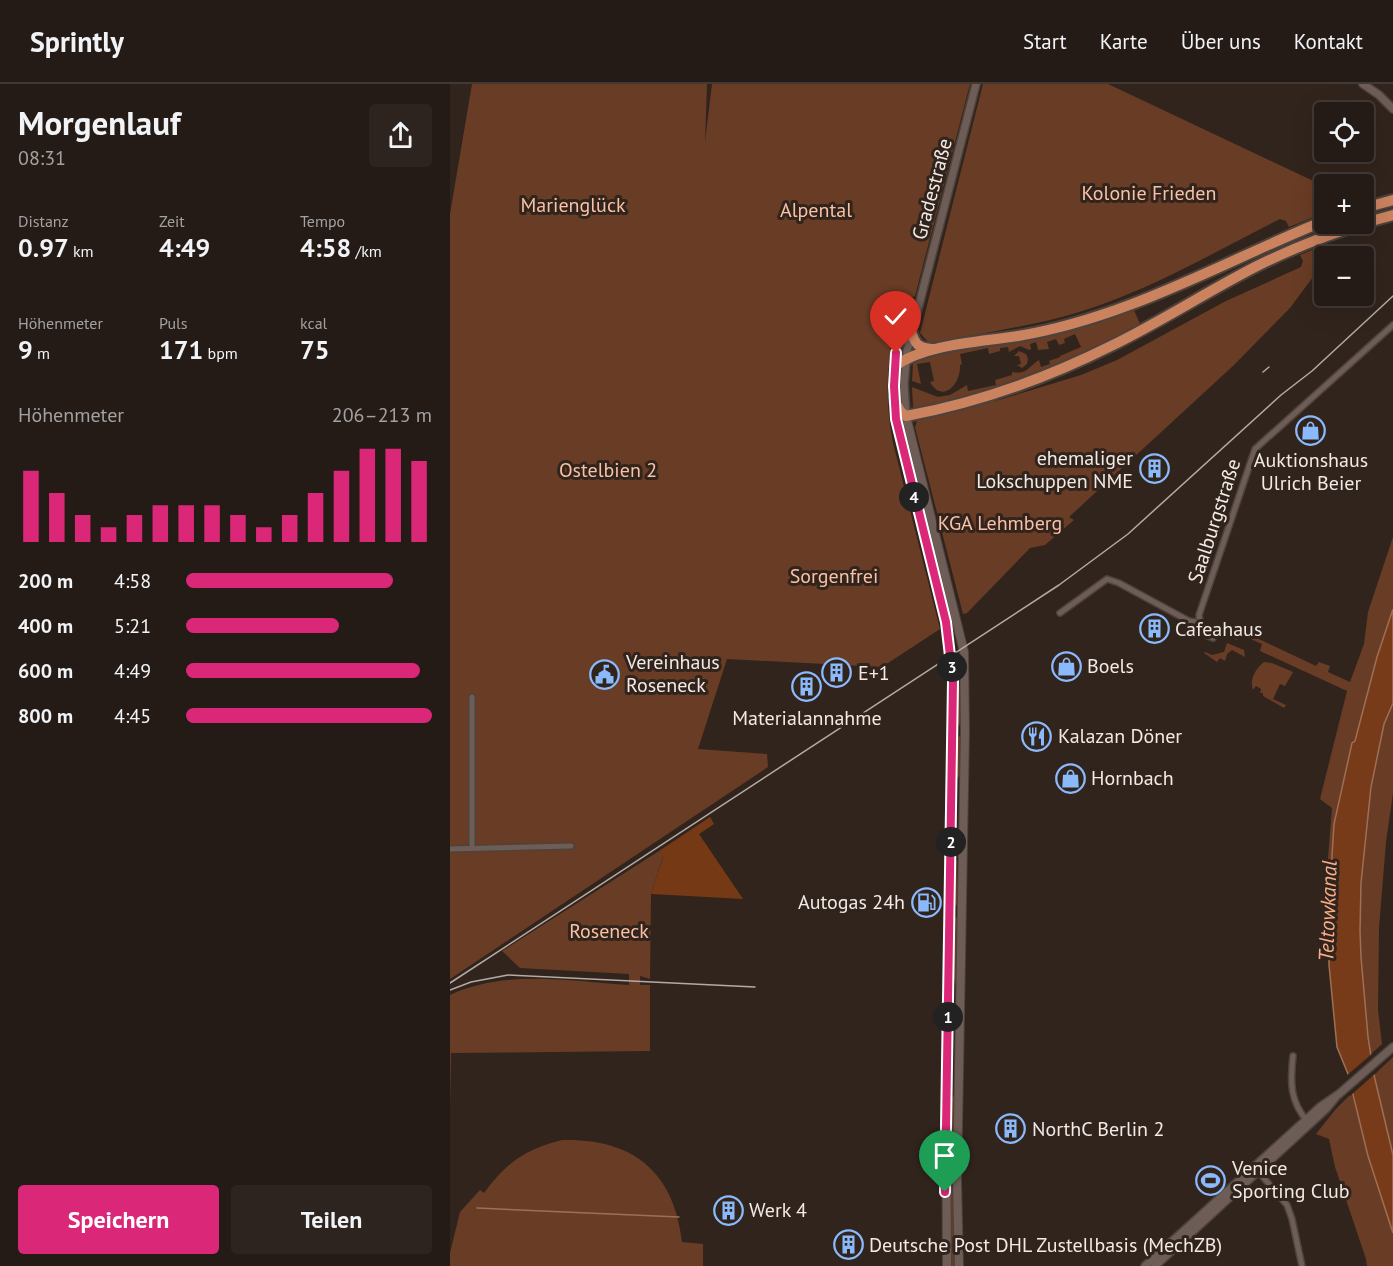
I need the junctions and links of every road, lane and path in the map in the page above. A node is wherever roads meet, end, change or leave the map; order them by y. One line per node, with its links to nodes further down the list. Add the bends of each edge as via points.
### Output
1 (976, 84): 10 (street, Gradestraße)
2 (1364, 84): 3 (street)
3 (1393, 109)
4 (1393, 200): 5 (highway)
5 (1374, 205)
6 (1393, 215): 7 (highway)
7 (1374, 220)
8 (1314, 225): 13 (highway, via 1165,292 1098,316 1031,334)
9 (1334, 234): 17 (highway, via 1256,267 1113,345 1041,378 974,400)
10 (919, 303): 12 (street, Gradestraße); 15 (street, Gradestraße, via 901,332)
11 (1393, 325): 19 (street, Saalburgstraße, via 1255,449 1201,608)
12 (911, 331): 13 (highway, via 918,346); 14 (street, Gradestraße)
13 (936, 350): 14 (highway)
14 (906, 358): 15 (highway); 17 (street, Gradestraße)
15 (895, 366): 16 (main road, Gradestraße)
16 (894, 400): 17 (highway); 29 (main road, Gradestraße, via 898,431 946,622 953,681)
17 (906, 416): 30 (main road, Gradestraße, via 964,652)
18 (1060, 613): 19 (street, via 1107,579 1189,621)
19 (1200, 622): 20 (street, via 1206,635)
20 (1213, 638)
21 (472, 697): 23 (street)
22 (571, 846): 23 (street)
23 (472, 847): 24 (street)
24 (450, 849)
25 (1393, 1047): 27 (street)
26 (1293, 1056): 27 (street, via 1295,1103)
27 (1308, 1122): 28 (street)
28 (1256, 1169): 31 (street); 32 (street); 33 (street, via 1290,1212)
29 (946, 1266)
30 (959, 1266)
31 (1145, 1266)
32 (1155, 1266)
33 (1302, 1266)

